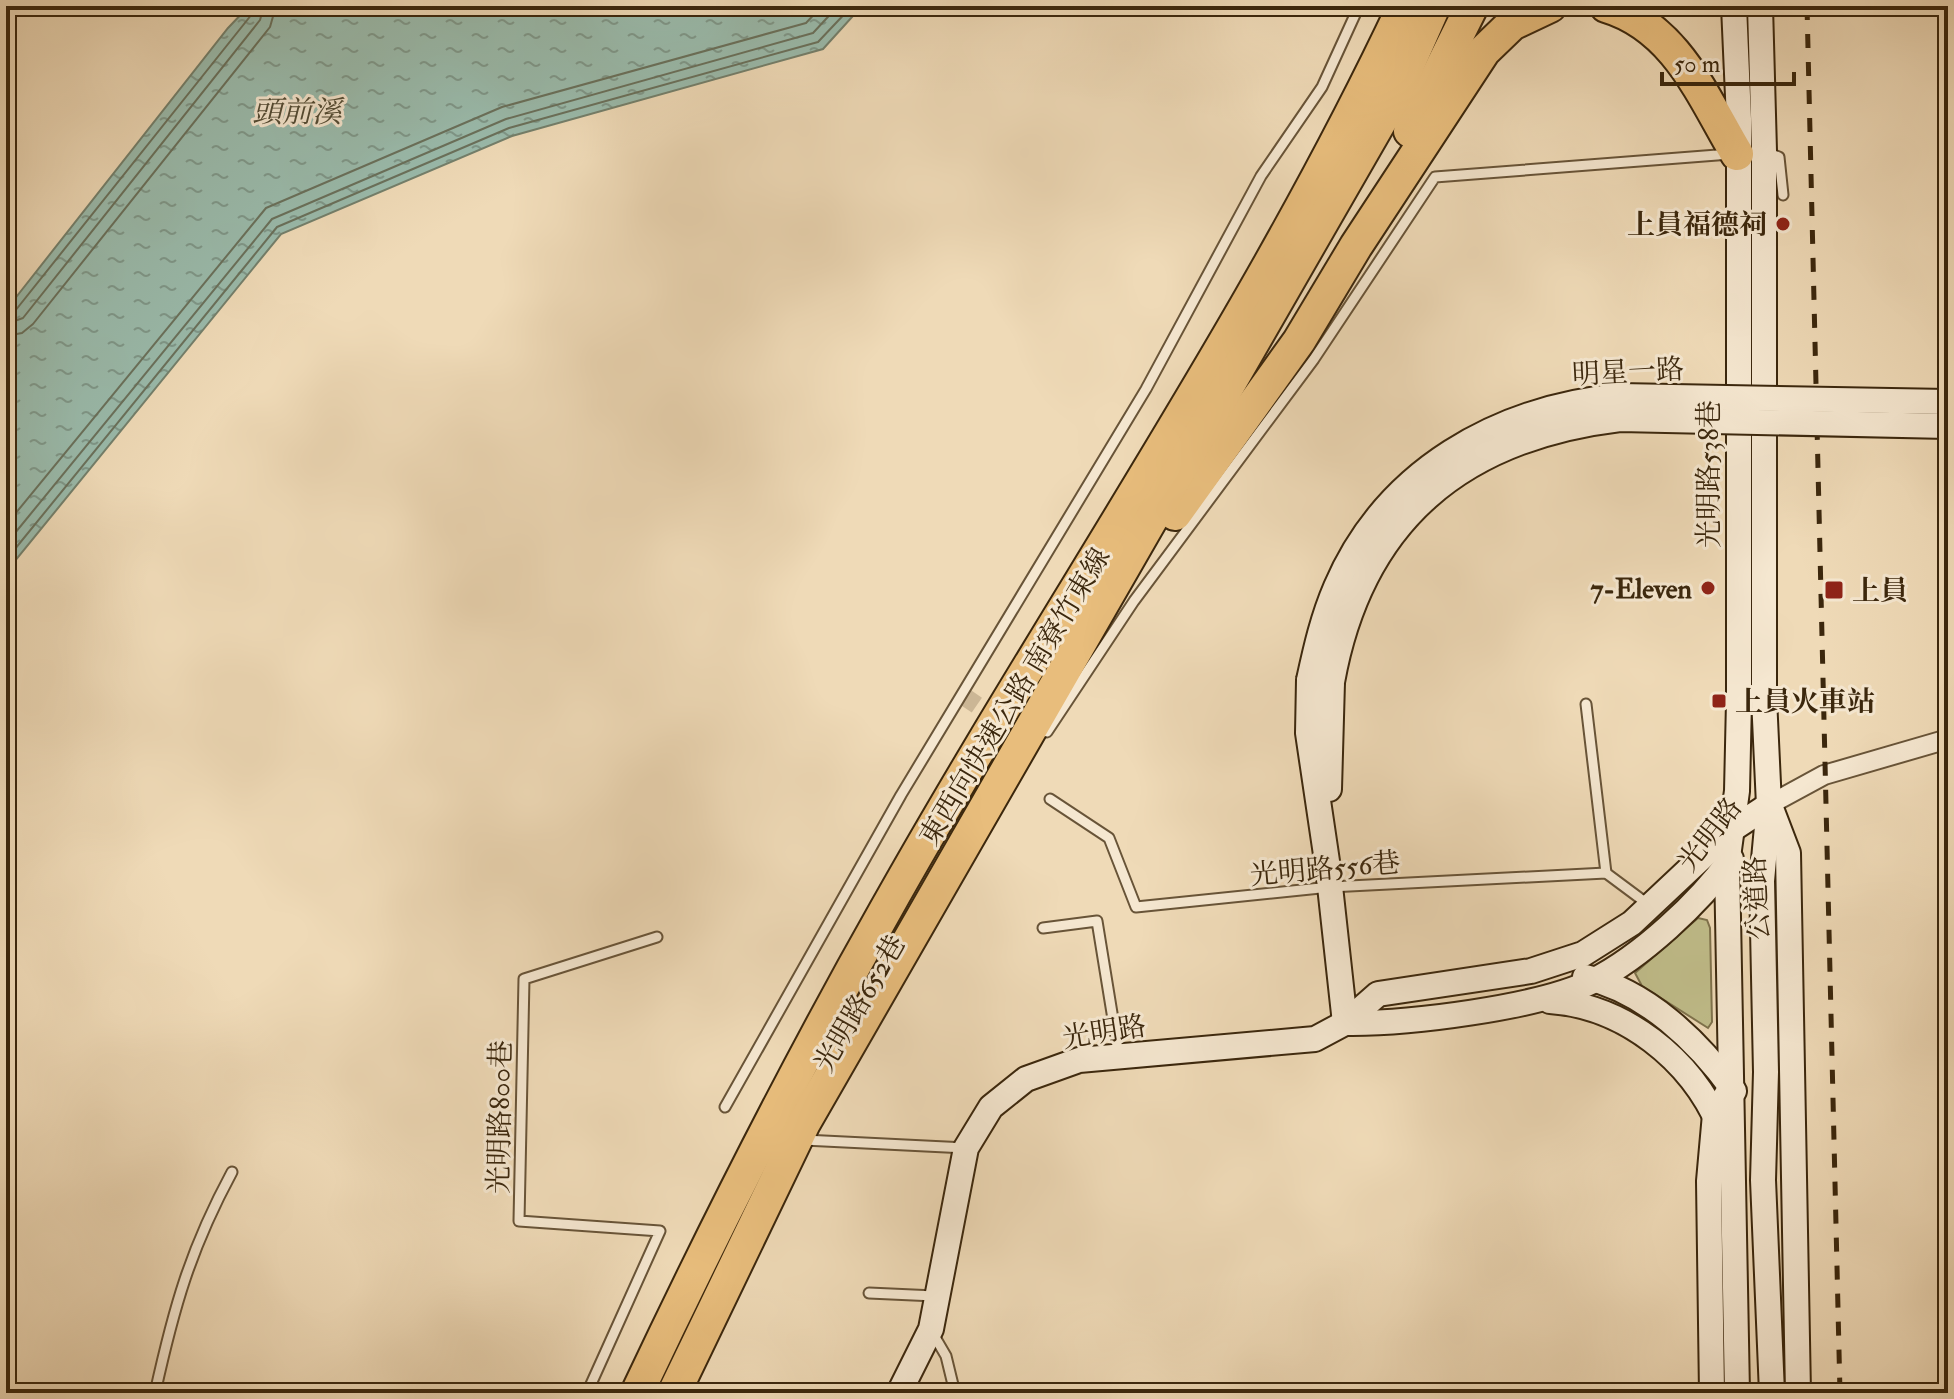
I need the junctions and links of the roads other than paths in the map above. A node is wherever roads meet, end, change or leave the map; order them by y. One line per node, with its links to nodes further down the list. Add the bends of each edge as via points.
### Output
1 (1359, 6): 38 (lane, via 1322,87 1261,176 1146,389 901,795)
2 (1397, 6): 10 (highway)
3 (1404, 6): 10 (highway, 東西向快速公路 南寮竹東線)
4 (1434, 6): 18 (highway, 東西向快速公路 南寮竹東線, via 1393,99)
5 (1472, 6): 13 (highway)
6 (1550, 6): 13 (highway, via 1512,24 1484,51)
7 (1606, 6): 11 (highway, via 1646,22 1665,40)
8 (1734, 6): 11 (street, 光明路538巷)
9 (1760, 6): 11 (street, 光明路538巷)
10 (1374, 70): 52 (highway, 東西向快速公路 南寮竹東線, via 1237,323 885,911 716,1226)
11 (1751, 153): 12 (lane, via 1779,157); 22 (lane, via 1435,177 1314,359 1134,601); 24 (street, 光明路538巷); 25 (street, 光明路538巷, via 1737,791)
12 (1783, 195)
13 (1356, 246): 18 (highway, via 1291,352)
14 (1948, 402): 19 (street, 明星一路, bridge, via 1620,396 1570,401 1521,415 1475,436 1428,469 1360,542 1336,585 1319,634)
15 (1843, 411): 16 (lane)
16 (1948, 414)
17 (1948, 426): 19 (street, 明星一路, bridge, via 1620,419 1528,437 1485,455 1404,520 1354,596)
18 (1089, 628): 53 (highway, 東西向快速公路 南寮竹東線, via 804,1123)
19 (1320, 681): 27 (street, 明星一路, via 1308,733)
20 (1586, 704): 26 (lane)
21 (1948, 739): 24 (street, 光明路, via 1824,775)
22 (1038, 747)
23 (1050, 799): 27 (lane, 光明路556巷, via 1109,838 1136,907)
24 (1769, 805): 25 (street, 光明路); 25 (street, 光明路); 40 (street, 公道路, via 1762,881); 43 (street, 公道路, via 1788,853)
25 (1729, 846): 29 (street, 光明路); 33 (street, 光明路, via 1679,915); 37 (street, 公道路)
26 (1606, 873): 27 (lane, 光明路556巷); 29 (lane)
27 (1329, 877): 35 (street, 明星一路)
28 (949, 895): 41 (lane, 光明路652巷, via 803,1142)
29 (1652, 907): 32 (street, 光明路, via 1583,954)
30 (1043, 928): 36 (lane, via 1097,921)
31 (657, 937): 51 (lane, 光明路800巷, via 524,979 519,1221 660,1231)
32 (1531, 971): 33 (street); 35 (street, 光明路, via 1378,994)
33 (1595, 980): 34 (street, 光明路); 37 (street, via 1662,1015)
34 (1520, 1002): 35 (street, 光明路, via 1383,1024); 39 (street, 公道路, via 1581,1003 1628,1023 1665,1051)
35 (1345, 1023): 36 (street, 光明路, via 1315,1039)
36 (1119, 1056): 41 (street, 光明路, via 1079,1060 1026,1079 991,1107)
37 (1731, 1087): 39 (street); 40 (street); 44 (street, 公道路)
38 (725, 1107)
39 (1715, 1114): 44 (street, 公道路); 48 (street, via 1709,1181)
40 (1765, 1137): 43 (street); 58 (street, 公道路)
41 (966, 1148): 46 (street, 光明路)
42 (232, 1172): 50 (lane, via 201,1230 177,1298)
43 (1793, 1180): 59 (street, 公道路)
44 (1736, 1181): 49 (street, 公道路)
45 (869, 1293): 46 (lane)
46 (938, 1297): 47 (street, 光明路)
47 (931, 1329): 54 (street, 光明路); 55 (lane, via 946,1356)
48 (1710, 1348): 49 (street); 56 (street)
49 (1738, 1349): 57 (street, 公道路)
50 (155, 1393)
51 (587, 1393)
52 (637, 1393)
53 (674, 1393)
54 (899, 1393)
55 (955, 1393)
56 (1712, 1393)
57 (1737, 1393)
58 (1772, 1393)
59 (1798, 1393)

